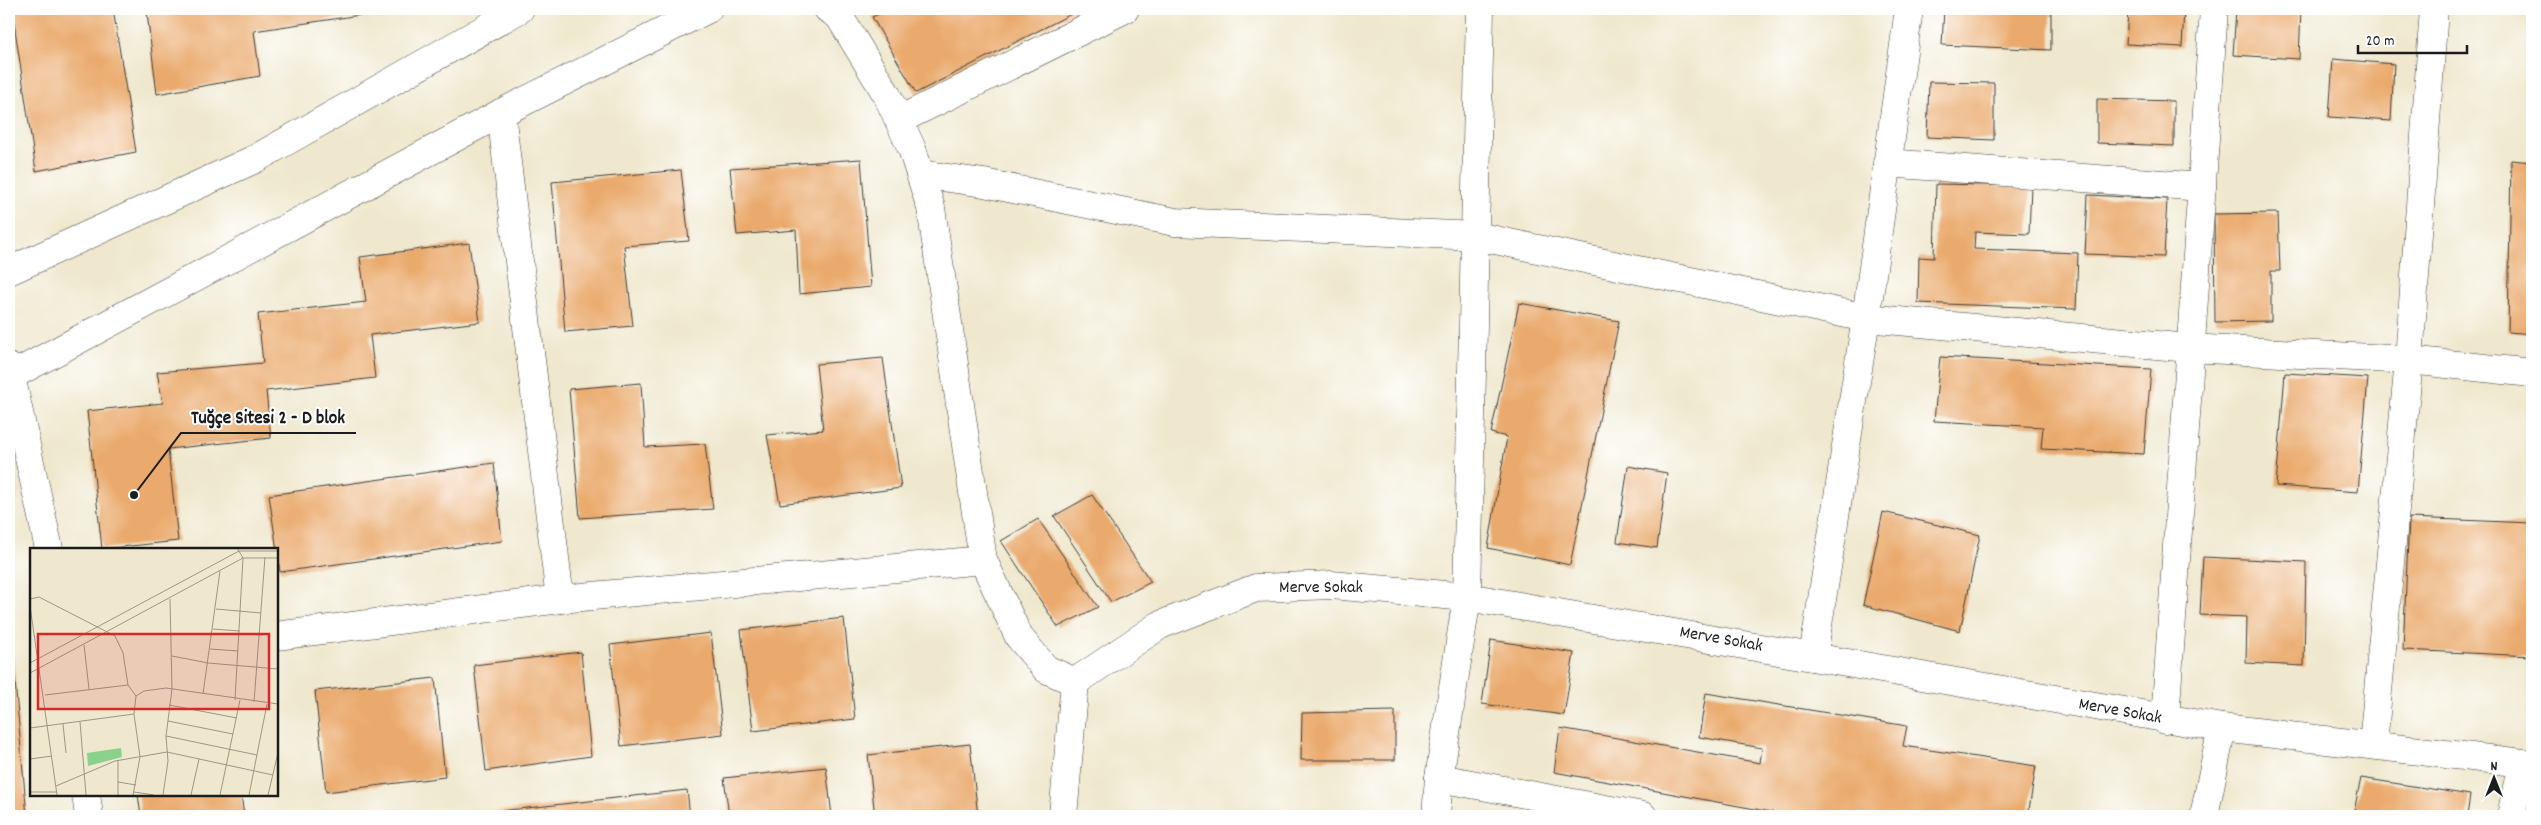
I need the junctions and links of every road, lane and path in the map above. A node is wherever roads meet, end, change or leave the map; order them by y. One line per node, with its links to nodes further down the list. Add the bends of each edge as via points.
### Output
1 (520, 9): 15 (street, via 255,159)
2 (708, 9): 9 (street)
3 (828, 9): 10 (street, via 839,16 861,49)
4 (1125, 9): 10 (street)
5 (1480, 9): 14 (street)
6 (1909, 9): 11 (street)
7 (2214, 9): 13 (street)
8 (2434, 9): 18 (street)
9 (501, 113): 19 (street); 24 (street)
10 (898, 120): 12 (street)
11 (1888, 163): 13 (street); 16 (street)
12 (920, 174): 14 (street, via 984,183 1175,222); 22 (street, via 931,208)
13 (2202, 187): 17 (street)
14 (1476, 236): 16 (street); 23 (street)
15 (9, 271)
16 (1866, 318): 17 (street); 26 (street)
17 (2190, 348): 18 (street); 28 (street)
18 (2409, 360): 20 (street); 30 (street)
19 (10, 373): 21 (street)
20 (2532, 373)
21 (49, 548)
22 (983, 560): 24 (street); 27 (street, via 1019,637 1046,670)
23 (1467, 598): 26 (street, Merve Sokak); 27 (street, Merve Sokak, via 1332,585 1256,588 1160,625); 32 (street)
24 (560, 599): 25 (street)
25 (278, 636)
26 (1813, 657): 28 (street, Merve Sokak)
27 (1075, 682): 35 (street)
28 (2165, 720): 29 (street, Merve Sokak)
29 (2222, 728): 30 (street, Merve Sokak); 38 (street)
30 (2373, 744): 31 (street, Merve Sokak)
31 (2529, 767): 39 (street)
32 (1439, 778): 36 (street); 37 (street)
33 (86, 795): 34 (street)
34 (89, 816)
35 (1063, 816)
36 (1436, 816)
37 (1643, 816)
38 (2204, 816)
39 (2511, 816)

